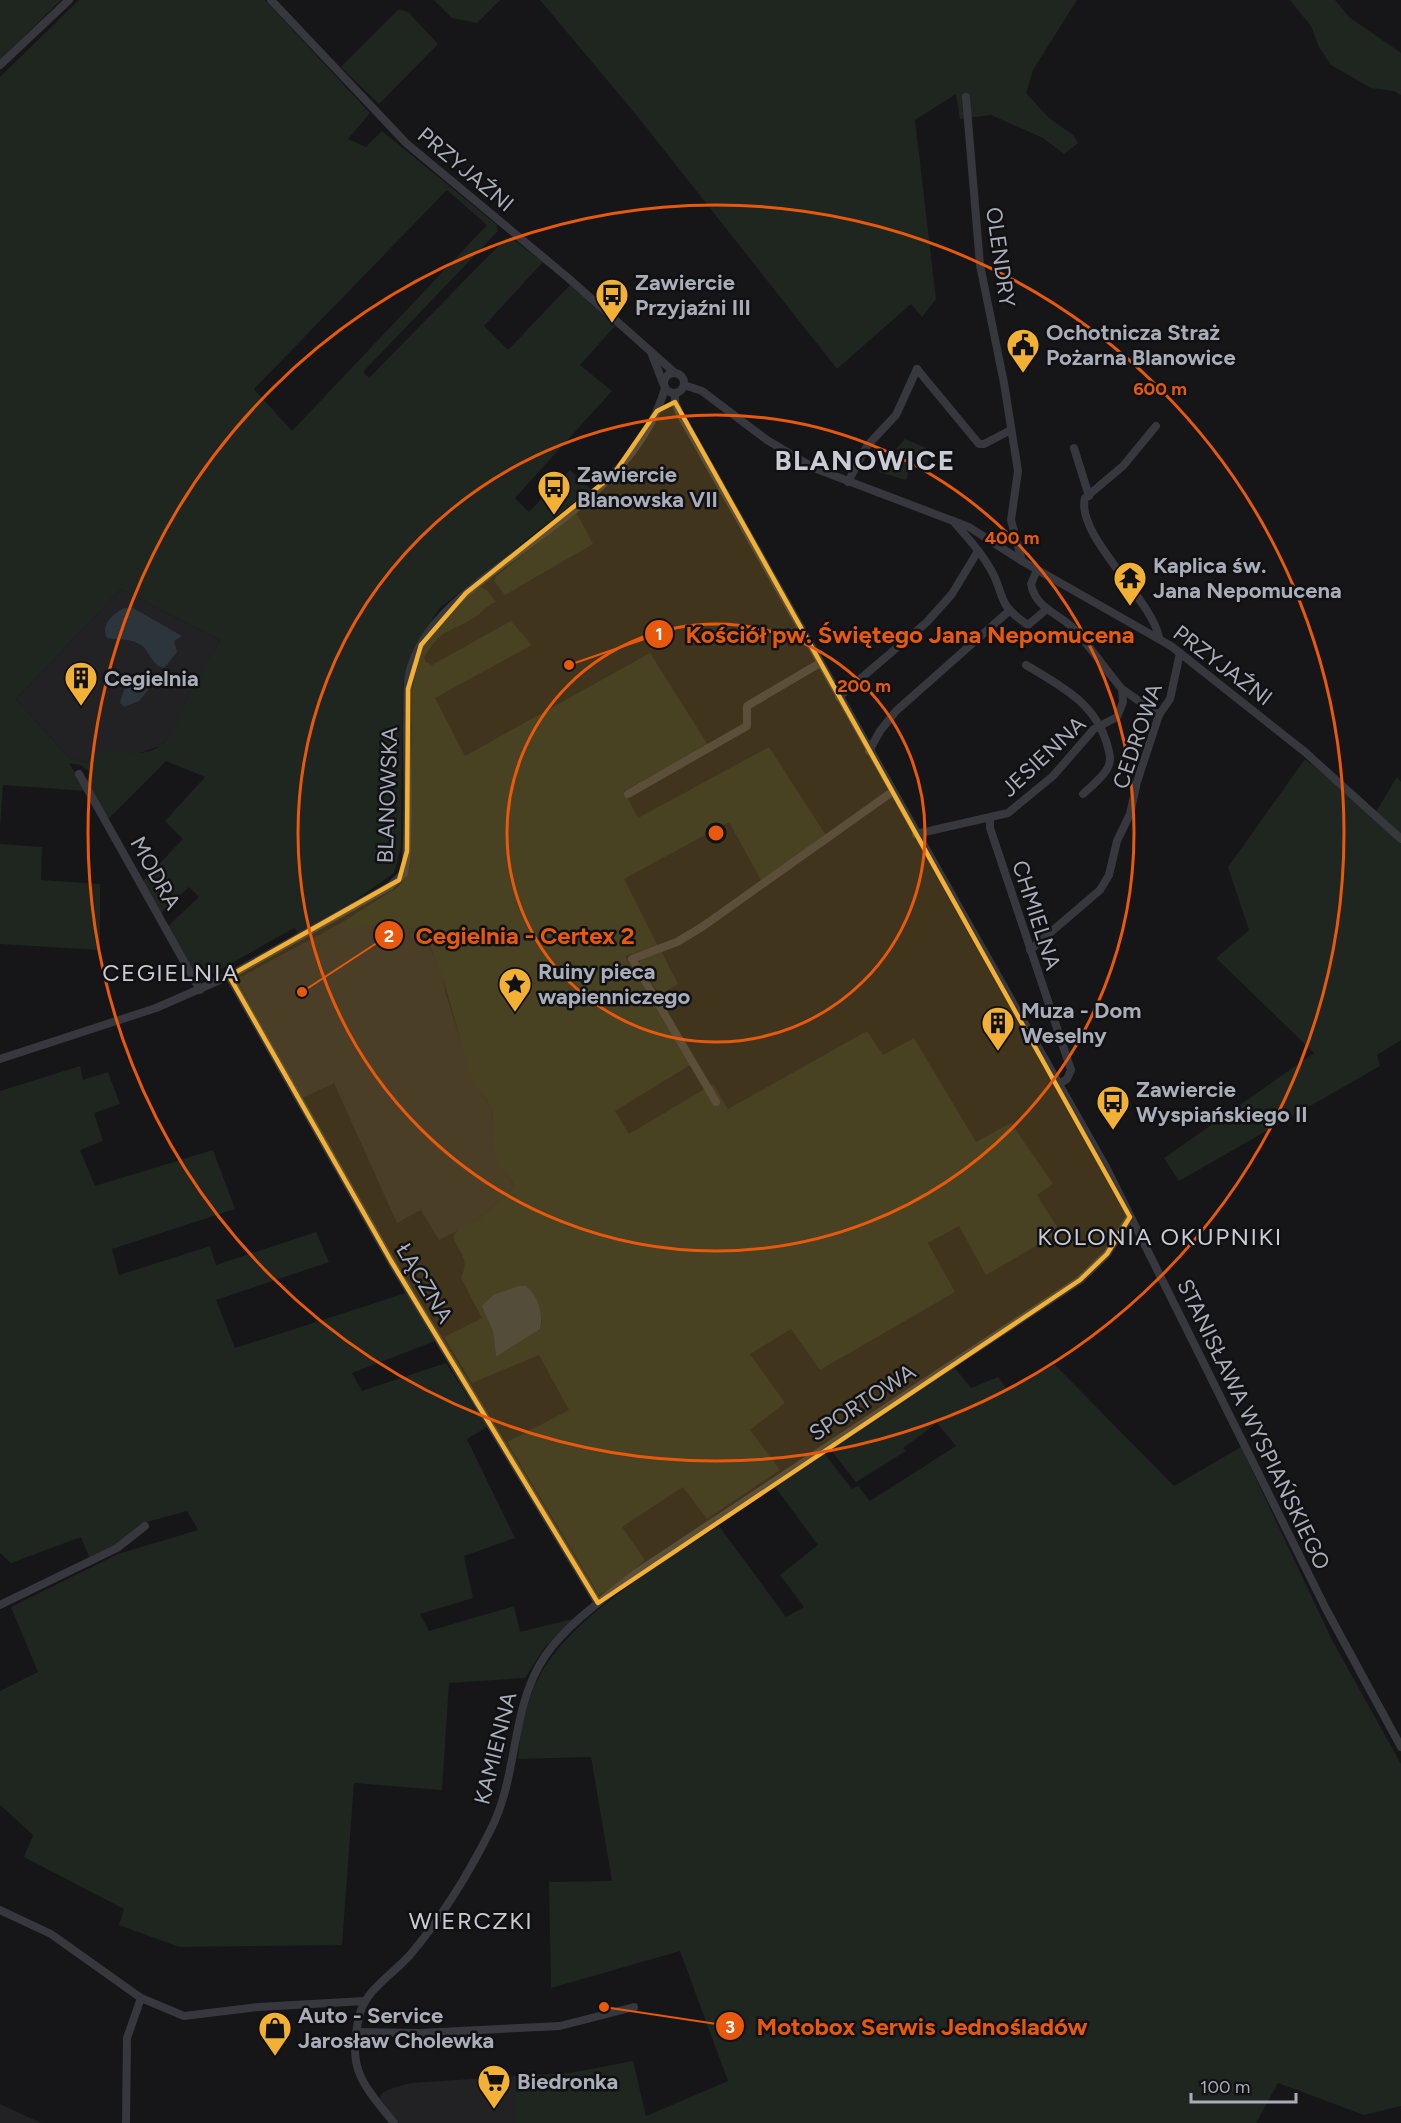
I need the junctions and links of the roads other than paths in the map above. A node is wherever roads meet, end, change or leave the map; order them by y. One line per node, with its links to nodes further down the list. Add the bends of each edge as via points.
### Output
1 (69, 0): 3 (street)
2 (271, 0): 5 (street, PRZYJAŹNI, via 406,143)
3 (0, 65)
4 (966, 98): 12 (street, OLENDRY, via 980,265)
5 (651, 352): 6 (street, PRZYJAŹNI); 7 (street, PRZYJAŹNI)
6 (675, 373): 7 (street, via 667,376); 8 (street, via 682,377)
7 (664, 385): 9 (street); 10 (street, BLANOWSKA)
8 (684, 385): 9 (street); 14 (street, PRZYJAŹNI, via 702,391 790,455)
9 (675, 398): 10 (street); 24 (street, STANISŁAWA WYSPIAŃSKIEGO)
10 (657, 411): 39 (street, BLANOWSKA, via 623,464 466,593 428,634 414,658 408,689 407,851 399,880 370,900)
11 (1156, 426): 15 (street, via 1123,466)
12 (1011, 430): 14 (street, via 979,444 917,369 896,415 863,451); 18 (street, OLENDRY, via 1018,471 1011,520)
13 (1074, 448): 15 (street)
14 (848, 482): 16 (street, PRZYJAŹNI)
15 (1089, 496): 22 (street, via 1084,503 1090,524 1110,561 1151,617)
16 (951, 518): 17 (street); 18 (street, PRZYJAŹNI)
17 (978, 551): 21 (street, via 990,567); 27 (street, via 952,594 927,621)
18 (1022, 561): 19 (street, PRZYJAŹNI)
19 (1037, 570): 20 (street, via 1031,588); 22 (street, PRZYJAŹNI)
20 (1047, 609): 21 (street, via 1028,625); 26 (street, via 1072,628)
21 (1009, 611): 30 (street, via 896,711)
22 (1159, 638): 23 (street, PRZYJAŹNI)
23 (1180, 653): 28 (street, CEDROWA, via 1172,694); 37 (street, PRZYJAŹNI, via 1305,752)
24 (820, 663): 27 (street, STANISŁAWA WYSPIAŃSKIEGO); 33 (street, via 747,706 747,726)
25 (1026, 665): 29 (street, via 1064,688)
26 (1122, 689): 28 (street); 29 (street, JESIENNA, via 1124,702 1119,714)
27 (839, 697): 30 (street, STANISŁAWA WYSPIAŃSKIEGO)
28 (1159, 715): 38 (street, CEDROWA, via 1130,814 1103,887)
29 (1101, 725): 34 (street, via 1110,755 1108,770); 35 (street, JESIENNA, via 1053,776 1008,813)
30 (869, 751): 32 (street, STANISŁAWA WYSPIAŃSKIEGO)
31 (79, 774): 40 (street, MODRA)
32 (892, 792): 36 (street, STANISŁAWA WYSPIAŃSKIEGO); 43 (street, via 702,927 677,942 632,958)
33 (628, 794)
34 (1083, 794)
35 (990, 818): 36 (street, JESIENNA); 38 (street, CHMIELNA)
36 (916, 834): 42 (street, STANISŁAWA WYSPIAŃSKIEGO)
37 (1401, 839)
38 (1030, 950): 42 (street, CHMIELNA, via 1071,1070)
39 (229, 976): 40 (street, BLANOWSKA); 46 (street, ŁĄCZNA, via 391,1262)
40 (200, 990): 41 (street, BLANOWSKA)
41 (0, 1059)
42 (1059, 1084): 44 (street, STANISŁAWA WYSPIAŃSKIEGO)
43 (716, 1102)
44 (1130, 1216): 46 (street, SPORTOWA, via 1107,1254 1080,1280 639,1571); 48 (street, STANISŁAWA WYSPIAŃSKIEGO, via 1321,1599)
45 (145, 1526): 47 (street, via 117,1548)
46 (598, 1603): 51 (street, KAMIENNA, via 552,1647 532,1678 523,1704 507,1791 491,1830 456,1893 410,1955)
47 (0, 1605)
48 (1401, 1747)
49 (0, 1910): 50 (street, via 51,1934)
50 (141, 1998): 51 (street, via 166,2011 191,2017 258,2007); 54 (street, via 127,2038)
51 (365, 2001): 53 (street, KAMIENNA)
52 (634, 2007): 53 (street, via 560,2026)
53 (357, 2032): 55 (street, KAMIENNA, via 355,2067 363,2085)
54 (126, 2123)
55 (394, 2123)

